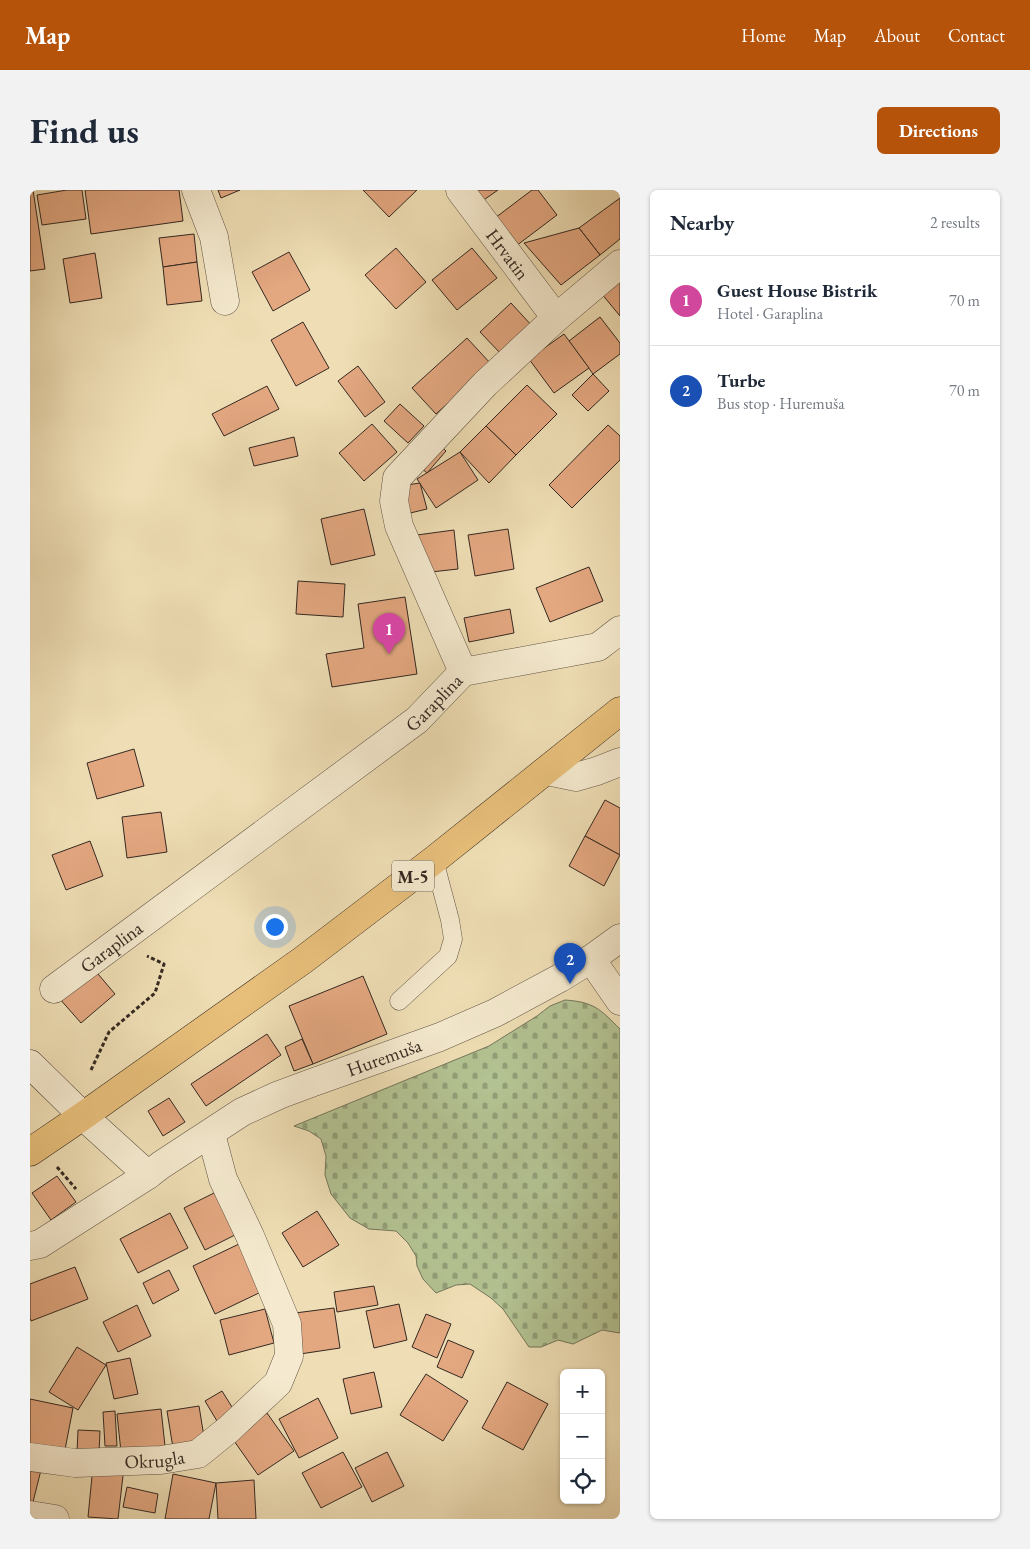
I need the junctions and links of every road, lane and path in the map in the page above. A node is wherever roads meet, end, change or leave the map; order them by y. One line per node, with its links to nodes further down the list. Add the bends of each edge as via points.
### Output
1 (196, 190): 4 (street, via 214,237)
2 (460, 190): 5 (street, Hrvatin)
3 (620, 264): 5 (street, Garaplina)
4 (225, 301)
5 (556, 318): 7 (street, Garaplina, via 485,384 397,478 394,500 398,526)
6 (620, 630): 7 (street, via 598,647)
7 (463, 672): 13 (street, Garaplina, via 417,720)
8 (620, 711): 10 (main road, M-5)
9 (620, 762): 10 (street, via 576,777)
10 (547, 770): 11 (main road, M-5)
11 (434, 860): 16 (lane, via 453,940 448,956); 20 (main road, M-5, via 295,966)
12 (620, 938): 14 (street, Huremuša)
13 (114, 945): 15 (street, Garaplina); 19 (path, via 164,964 155,994 109,1032)
14 (591, 959): 17 (street); 21 (street, Huremuša, via 496,1013 440,1037 279,1095 242,1112)
15 (54, 989)
16 (399, 1001)
17 (620, 1001)
18 (30, 1064): 20 (street)
19 (91, 1070)
20 (83, 1116): 22 (main road, M-5); 23 (street)
21 (211, 1134): 23 (street, Huremuša); 26 (street, Okrugla, via 223,1180 287,1324 289,1356 278,1383 198,1454 161,1460 75,1463)
22 (34, 1149): 24 (path)
23 (148, 1176): 24 (street, Huremuša)
24 (94, 1210): 25 (street, Huremuša, via 40,1244)
25 (30, 1246)
26 (30, 1457)
27 (30, 1515): 28 (street)
28 (55, 1519)

